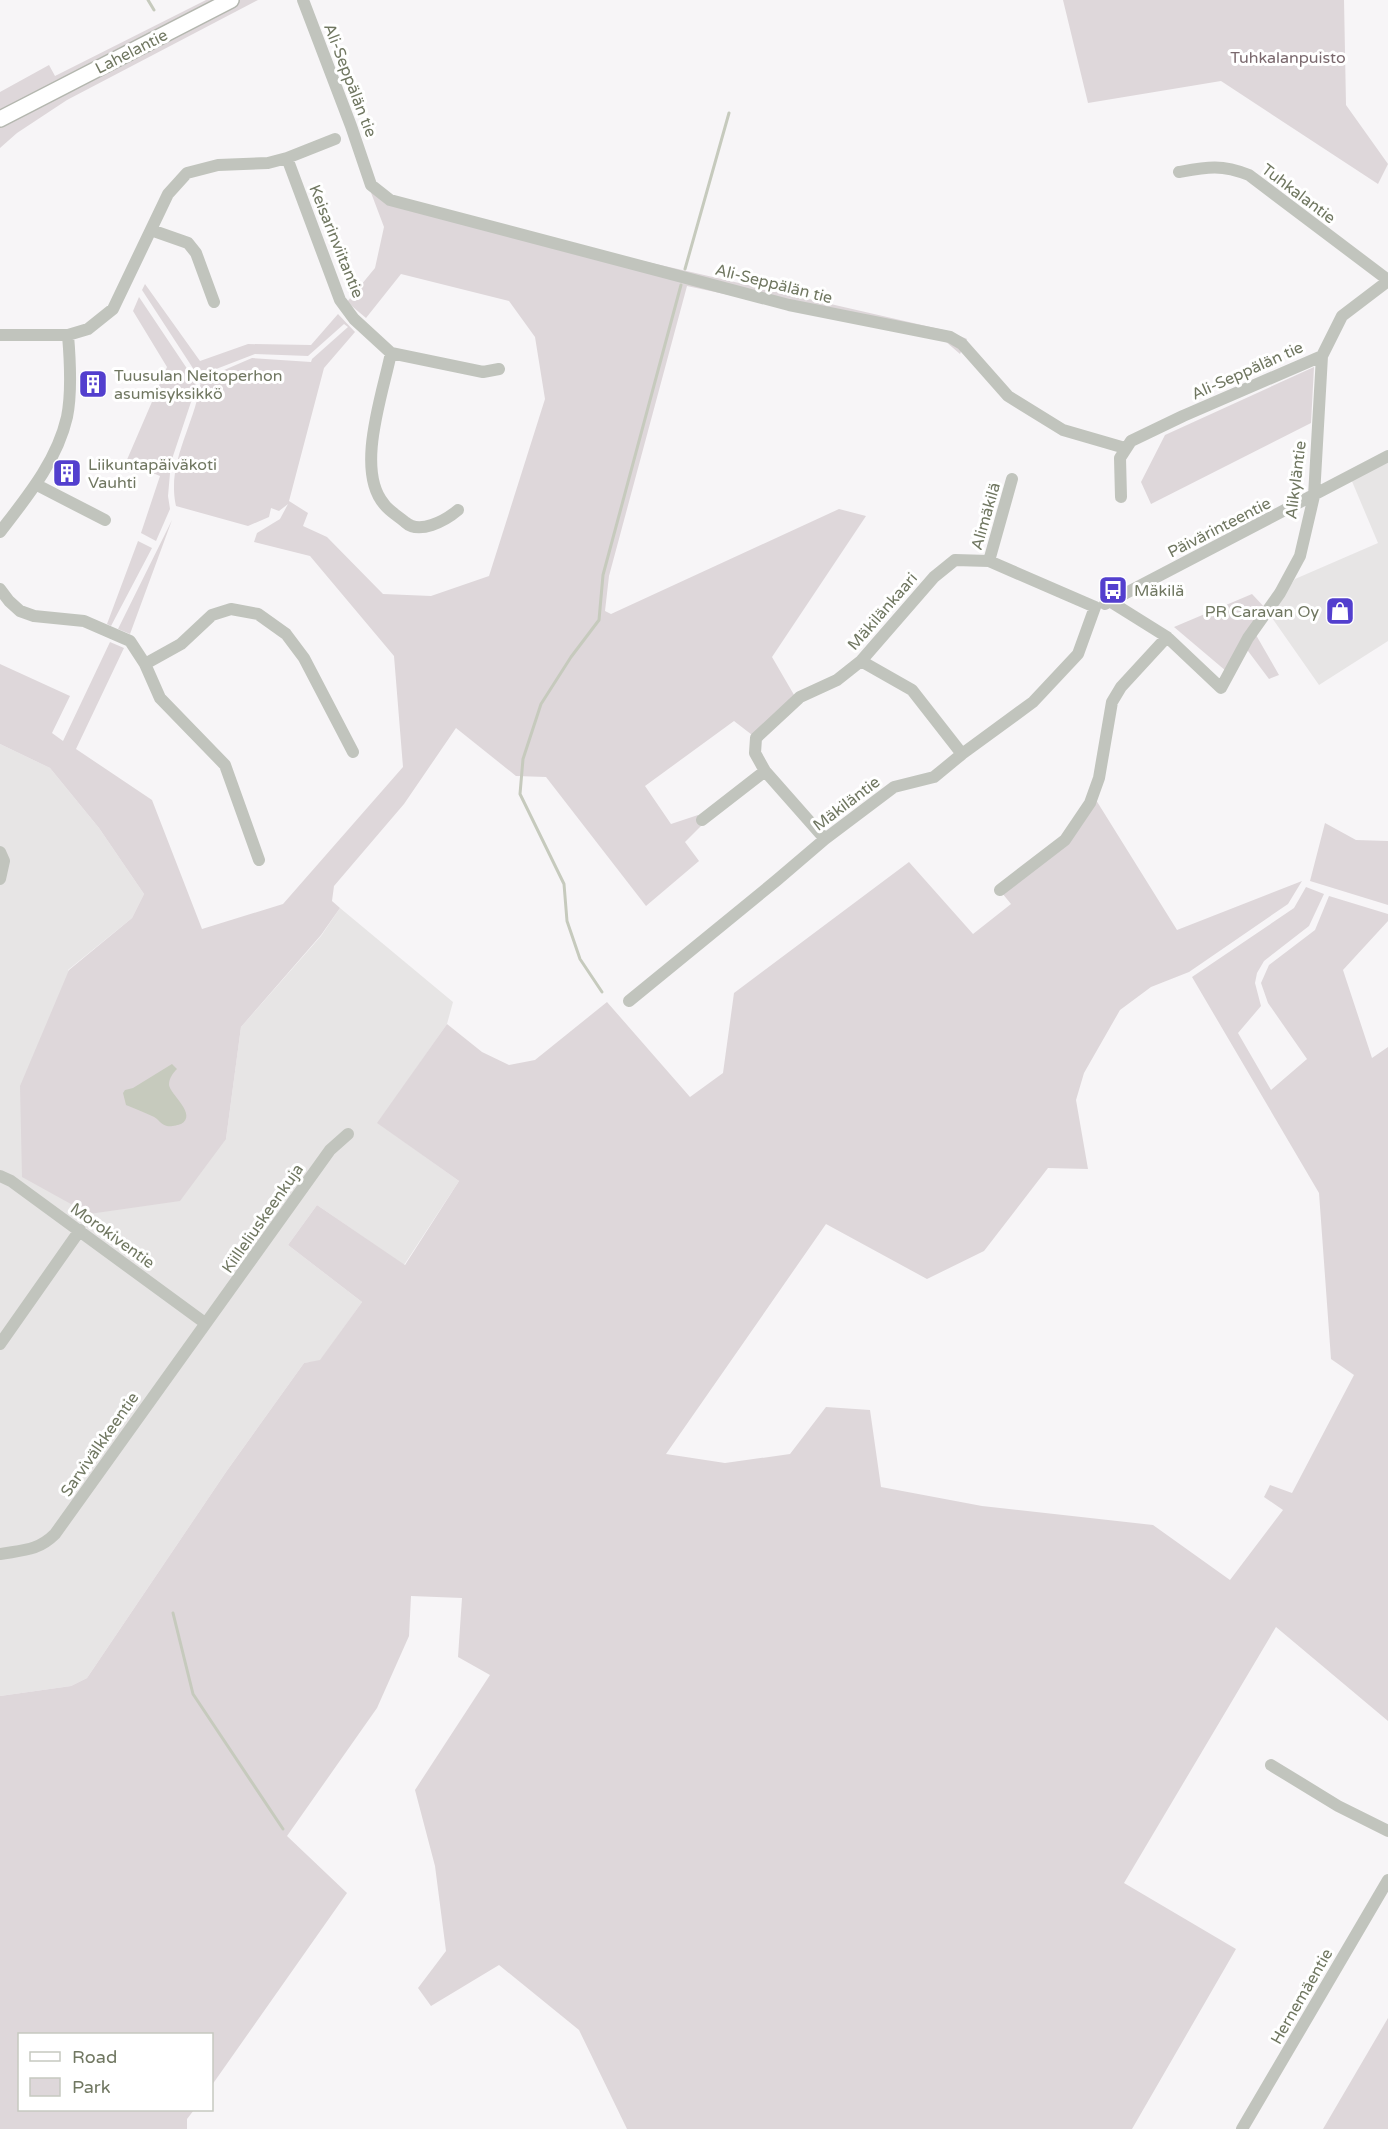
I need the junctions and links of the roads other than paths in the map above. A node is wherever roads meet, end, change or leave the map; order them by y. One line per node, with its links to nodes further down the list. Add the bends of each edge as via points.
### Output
1 (231, 0): 3 (main road, Lahelantie)
2 (303, 0): 17 (street, Ali-Seppälän tie, via 371,185 390,200 789,305 950,337 962,344 1008,396 1063,430)
3 (32, 103): 4 (main road, Lahelantie); 5 (main road, Lahelantie)
4 (0, 119)
5 (0, 131)
6 (335, 139): 7 (street)
7 (287, 158): 9 (street, via 268,163 218,165 187,173 168,194); 14 (street, Keisarinviitantie, via 340,300 354,319)
8 (1179, 172): 10 (street, Tuhkalantie, via 1231,168 1249,176)
9 (151, 230): 11 (street, via 188,243 196,253); 12 (street, via 113,309 88,329)
10 (1388, 281): 15 (street, Alikyläntie, via 1342,316)
11 (214, 302)
12 (68, 334): 13 (street); 20 (street, via 68,414)
13 (0, 335)
14 (391, 353): 16 (street, via 483,372); 23 (street, via 370,448 369,464 376,491 383,504 410,527 449,518)
15 (1322, 356): 17 (street, Ali-Seppälän tie, via 1175,420 1131,441); 21 (street, Alikyläntie)
16 (499, 369)
17 (1125, 448): 22 (street, via 1120,458)
18 (1388, 456): 21 (street, Päivärinteentie)
19 (1012, 479): 26 (street, Alimäkilä)
20 (37, 485): 24 (street); 25 (street)
21 (1314, 496): 28 (street, Päivärinteentie); 30 (street, Alikyläntie, via 1300,556 1221,688)
22 (1121, 497)
23 (458, 510)
24 (105, 520)
25 (0, 532)
26 (989, 561): 29 (street, Mäkilänkaari); 31 (street, Mäkilänkaari, via 955,560 934,577)
27 (0, 589): 32 (street, via 20,611 84,621 130,641)
28 (1111, 602): 29 (street, Päivärinteentie); 30 (street)
29 (1095, 607): 34 (street, Mäkiläntie, via 1078,654 1033,702)
30 (1167, 638): 41 (street, via 1112,702 1099,778 1090,803 1065,840)
31 (861, 661): 34 (street, via 912,690); 35 (street, Mäkilänkaari, via 837,680 800,697 756,738 754,753)
32 (145, 664): 33 (street, via 181,644 212,615 231,609 258,614 286,634 304,658); 39 (street, via 160,698 225,765)
33 (352, 752)
34 (962, 754): 37 (street, Mäkiläntie, via 934,777 894,787)
35 (765, 771): 36 (street); 37 (street, Mäkilänkaari)
36 (702, 820)
37 (825, 839): 42 (street, Mäkiläntie)
38 (0, 852): 40 (street, via 4,861)
39 (259, 860)
40 (0, 879)
41 (1000, 890)
42 (629, 1001)
43 (348, 1134): 46 (street, Kiilleliuskeenkuja, via 330,1150)
44 (0, 1176): 45 (street, Morokiventie)
45 (80, 1230): 46 (street, Morokiventie); 47 (street)
46 (205, 1323): 48 (street, Sarvivälkkeentie, via 55,1534 36,1548)
47 (0, 1344)
48 (0, 1554)
49 (1271, 1765): 50 (street)
50 (1388, 1831)
51 (1388, 1881): 52 (street, Hernemäentie)
52 (1242, 2129)

